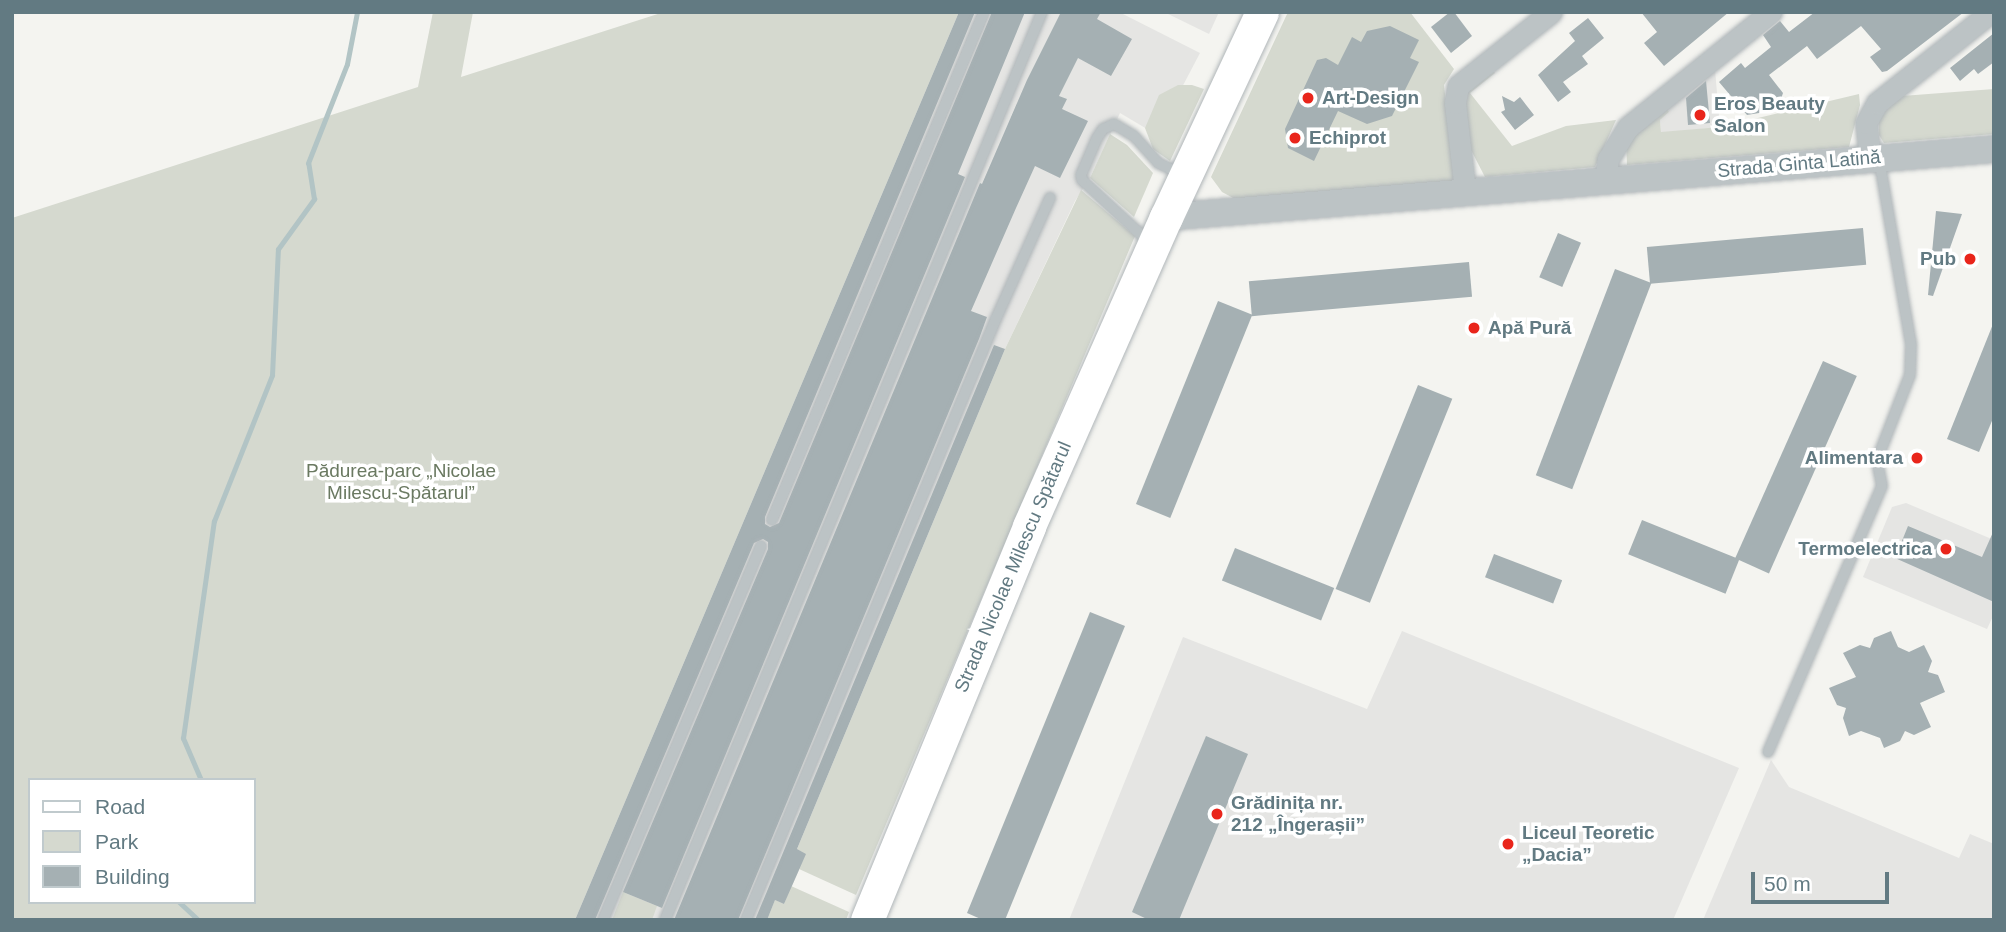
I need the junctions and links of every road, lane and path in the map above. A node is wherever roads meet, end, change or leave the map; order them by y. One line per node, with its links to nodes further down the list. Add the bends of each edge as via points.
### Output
1 (984, 12): 14 (lane)
2 (1042, 12): 18 (lane)
3 (1262, 12): 9 (main road, Strada Nicolae Milescu Spătarul)
4 (1551, 12): 11 (street, via 1458,86 1455,103)
5 (1771, 12): 10 (street, via 1627,128 1608,159)
6 (1991, 12): 8 (street, via 1877,103 1866,123)
7 (1994, 149): 8 (street, Strada Ginta Latină)
8 (1874, 158): 10 (street, Strada Ginta Latină); 16 (lane, via 1911,344 1910,375 1877,460 1882,486)
9 (1185, 175): 13 (main road, Strada Nicolae Milescu Spătarul); 13 (lane, via 1158,163 1133,136 1114,124 1102,129 1097,138 1082,180)
10 (1605, 180): 11 (street, Strada Ginta Latină)
11 (1465, 191): 13 (street, Strada Ginta Latină)
12 (1049, 198): 19 (lane)
13 (1159, 231): 20 (main road, Strada Nicolae Milescu Spătarul, via 1029,526)
14 (772, 520)
15 (761, 546): 17 (lane)
16 (1768, 752)
17 (603, 920)
18 (665, 920)
19 (746, 920)
20 (867, 920)

